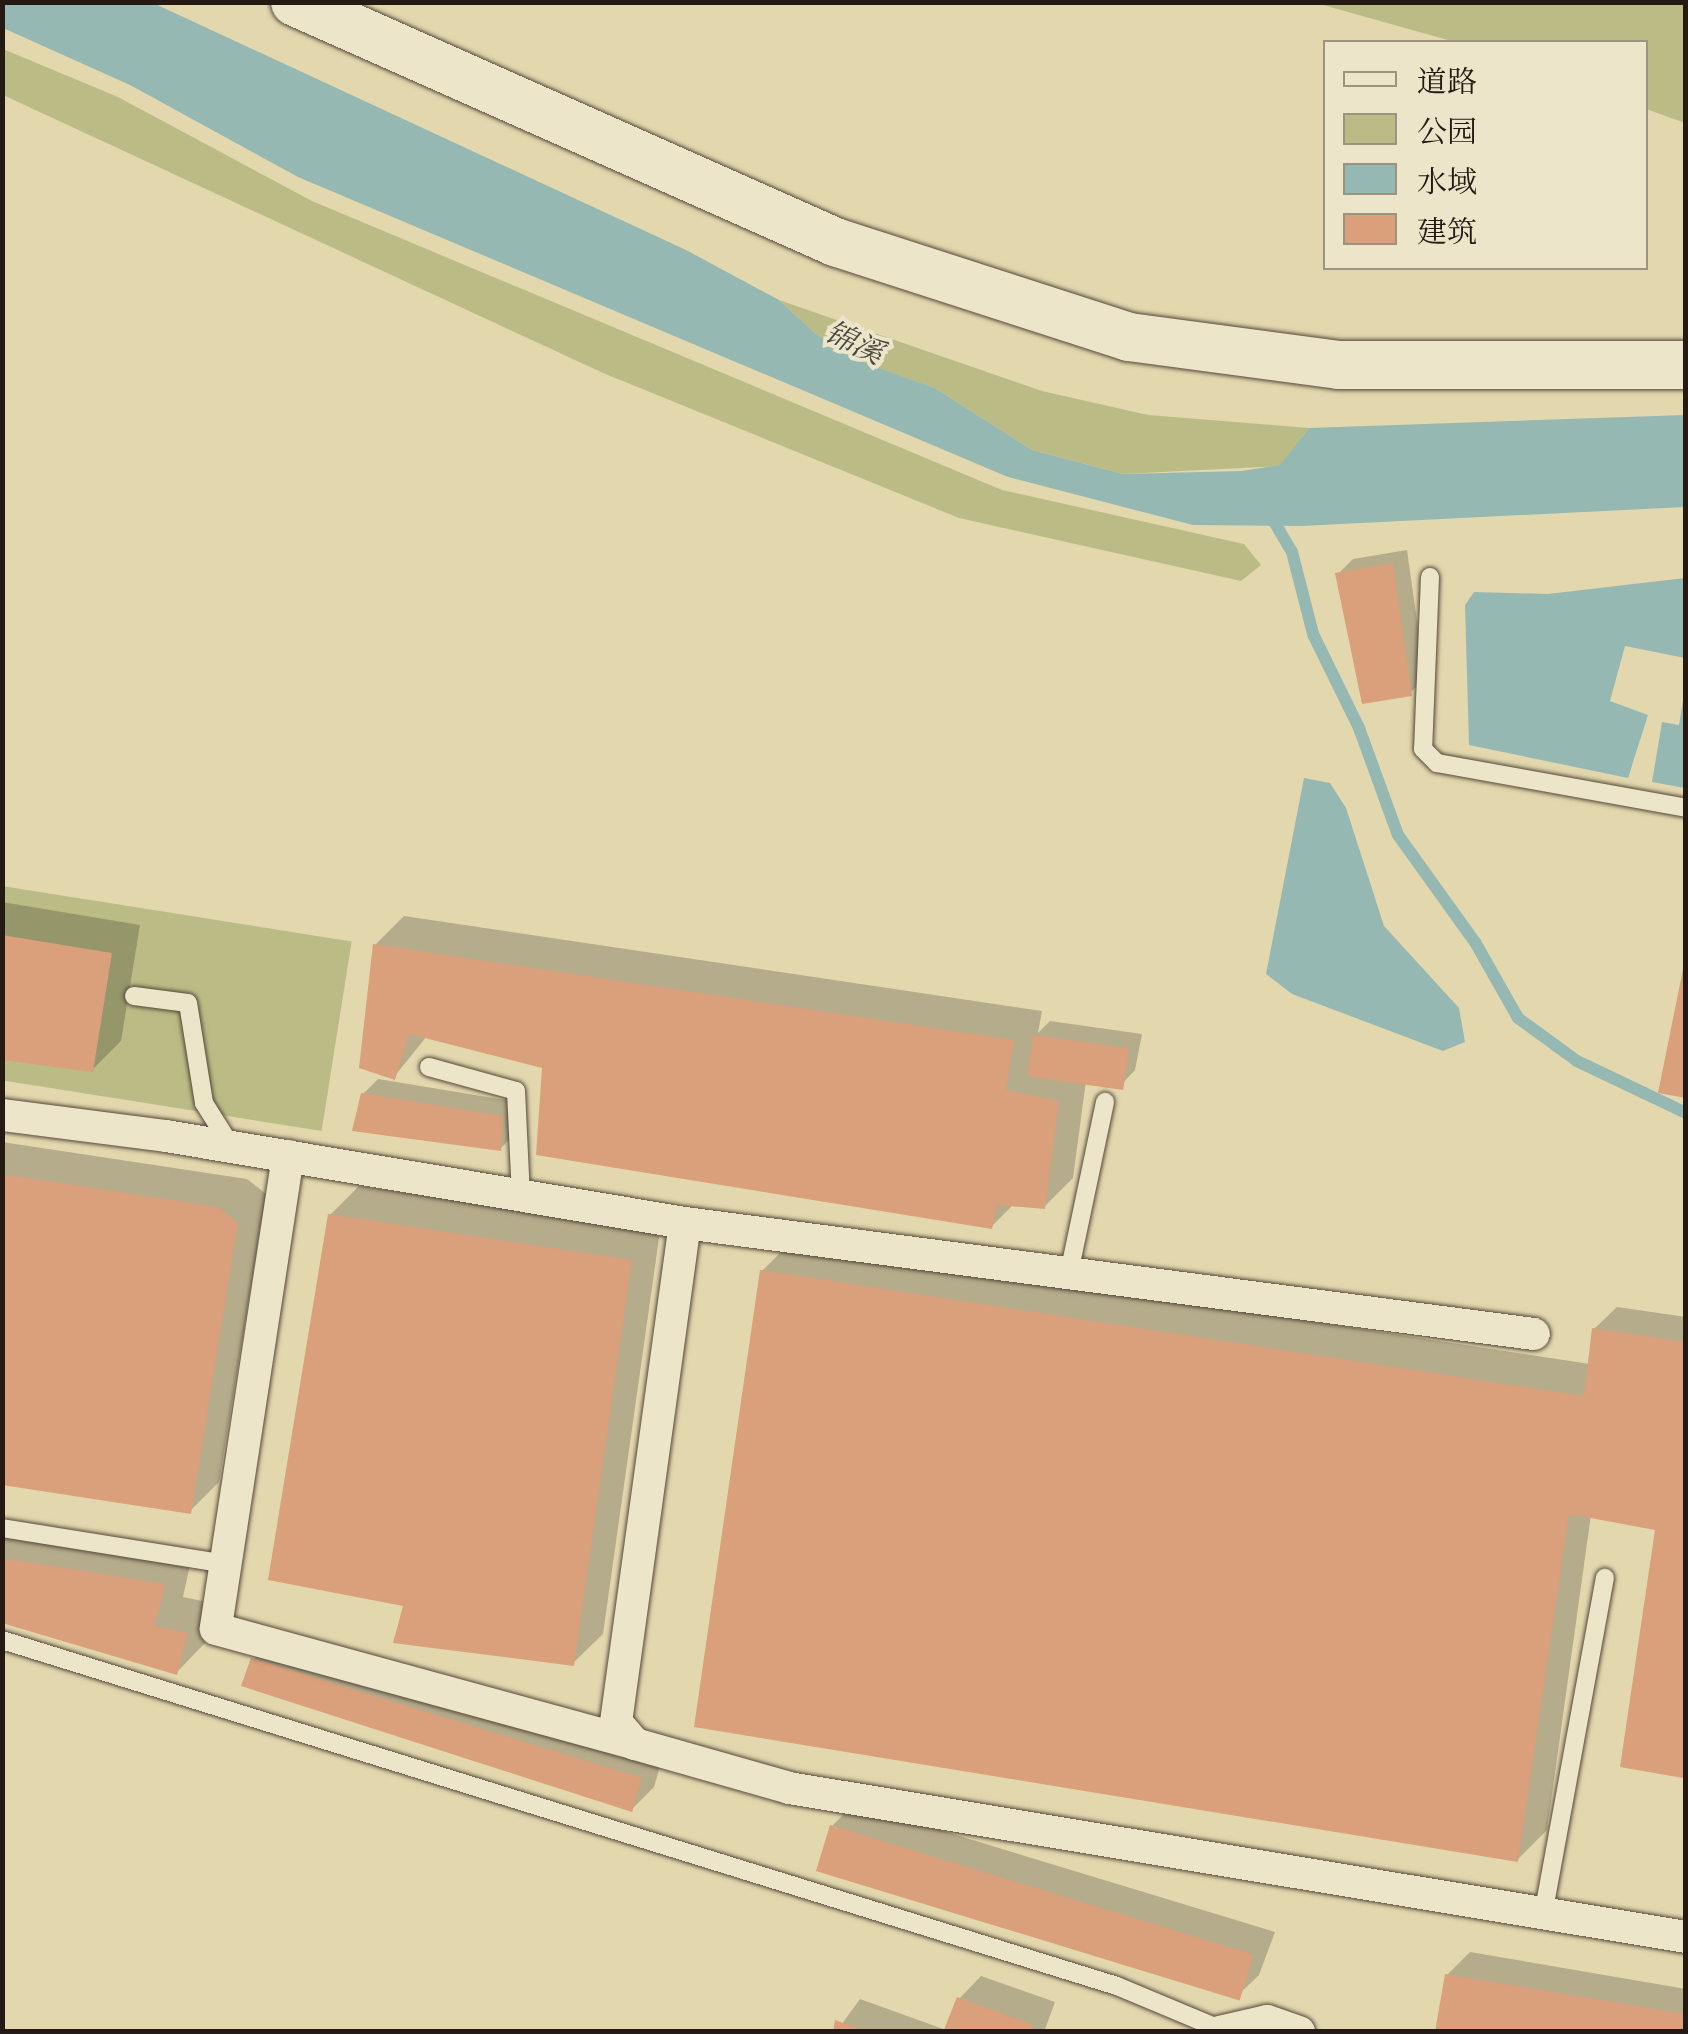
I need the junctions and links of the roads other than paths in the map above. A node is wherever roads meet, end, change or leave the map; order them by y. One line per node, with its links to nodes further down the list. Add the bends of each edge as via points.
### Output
1 (294, 2): 2 (street, via 834,242 1128,337 1339,365)
2 (1686, 365)
3 (1430, 577): 4 (lane, via 1423,748 1438,764)
4 (1686, 808)
5 (134, 996): 9 (lane, via 188,1004 204,1103)
6 (429, 1067): 11 (lane, via 516,1091)
7 (1104, 1102): 13 (lane)
8 (2, 1115): 9 (street)
9 (231, 1146): 10 (street)
10 (288, 1156): 11 (street); 16 (street)
11 (521, 1196): 12 (street)
12 (685, 1223): 13 (street); 19 (street, via 616,1722)
13 (1070, 1273): 14 (street)
14 (1534, 1334)
15 (2, 1528): 16 (lane)
16 (226, 1564): 19 (street, via 216,1629)
17 (1605, 1578): 20 (lane)
18 (2, 1640): 22 (lane, via 1118,1986)
19 (636, 1744): 20 (street, via 789,1788)
20 (1543, 1914): 21 (street)
21 (1686, 1937)
22 (1220, 2030): 23 (street, via 1267,2022)
23 (1299, 2032)

